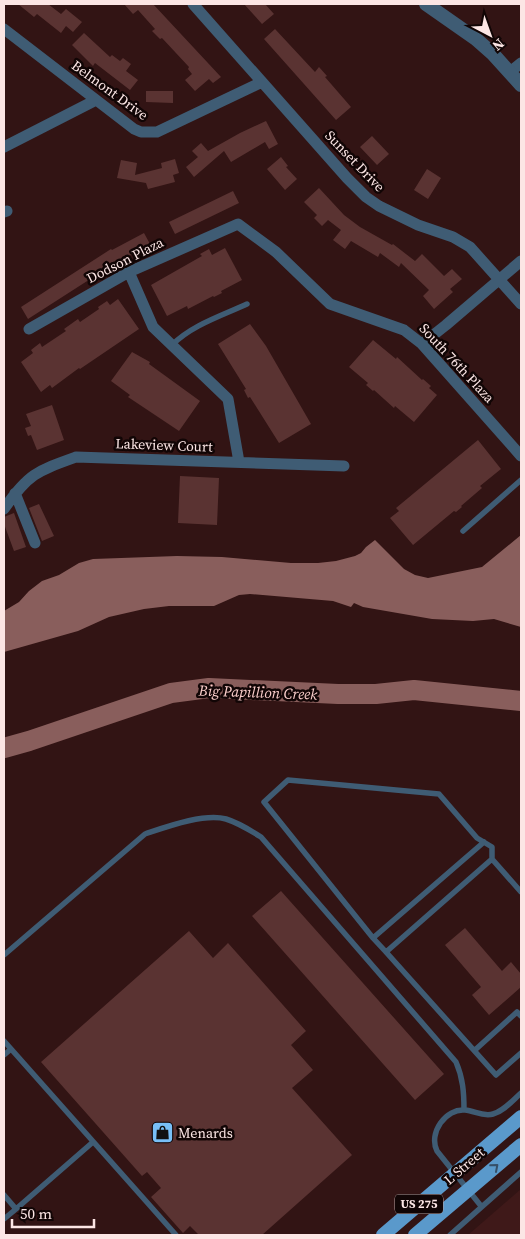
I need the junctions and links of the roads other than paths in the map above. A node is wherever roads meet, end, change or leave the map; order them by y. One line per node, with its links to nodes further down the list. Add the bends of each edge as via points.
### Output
1 (193, 4): 6 (street, Sunset Drive)
2 (426, 4): 5 (street, via 476,38)
3 (4, 29): 8 (street, Belmont Drive)
4 (521, 63): 5 (street)
5 (510, 72): 7 (street)
6 (262, 82): 8 (street, Belmont Drive, via 149,133 134,129); 13 (street, Sunset Drive, via 366,197 395,215 460,241)
7 (521, 85)
8 (96, 100): 9 (street)
9 (4, 147)
10 (238, 224): 12 (street, Dodson Plaza); 17 (street, South 76th Plaza, via 276,252 330,304 404,330)
11 (521, 260): 13 (street)
12 (128, 272): 16 (street, Dodson Plaza); 18 (street, via 153,328)
13 (500, 279): 15 (street, Sunset Drive); 17 (street)
14 (247, 304): 18 (lane, via 190,330)
15 (521, 304)
16 (29, 330)
17 (422, 344): 19 (street, South 76th Plaza)
18 (172, 345): 20 (street, via 228,399)
19 (521, 456)
20 (239, 462): 21 (street, Lakeview Court); 23 (street, Lakeview Court, via 76,457 40,470)
21 (344, 466)
22 (521, 480): 25 (lane)
23 (15, 493): 24 (street, Lakeview Court); 26 (street)
24 (4, 509)
25 (463, 531)
26 (34, 543)
27 (484, 842): 28 (lane, via 492,847); 30 (lane); 30 (lane, via 439,794 288,780 264,802)
28 (492, 859): 29 (lane); 31 (lane)
29 (521, 892)
30 (373, 938): 31 (lane)
31 (386, 952): 36 (lane)
32 (4, 955): 40 (lane, via 145,834 203,818 224,818 261,837 456,1062 462,1074)
33 (520, 1012): 36 (lane)
34 (4, 1041): 35 (lane)
35 (11, 1049): 38 (lane); 42 (lane)
36 (475, 1050): 37 (lane, via 496,1075)
37 (521, 1052)
38 (4, 1055)
39 (521, 1093): 40 (lane, via 494,1114)
40 (464, 1110): 45 (lane, via 447,1117 433,1138 437,1151)
41 (521, 1116): 45 (main road, L Street / US 275)
42 (94, 1142): 49 (lane); 51 (lane)
43 (521, 1145): 46 (main road, L Street / US 275, one-way to 43)
44 (521, 1172): 48 (lane)
45 (455, 1174): 46 (lane); 52 (main road, L Street / US 275)
46 (468, 1190): 48 (lane); 53 (main road, L Street / US 275)
47 (4, 1195): 49 (lane)
48 (481, 1206): 54 (lane)
49 (16, 1209): 50 (lane)
50 (4, 1219)
51 (176, 1235)
52 (384, 1235)
53 (415, 1235)
54 (450, 1235)

